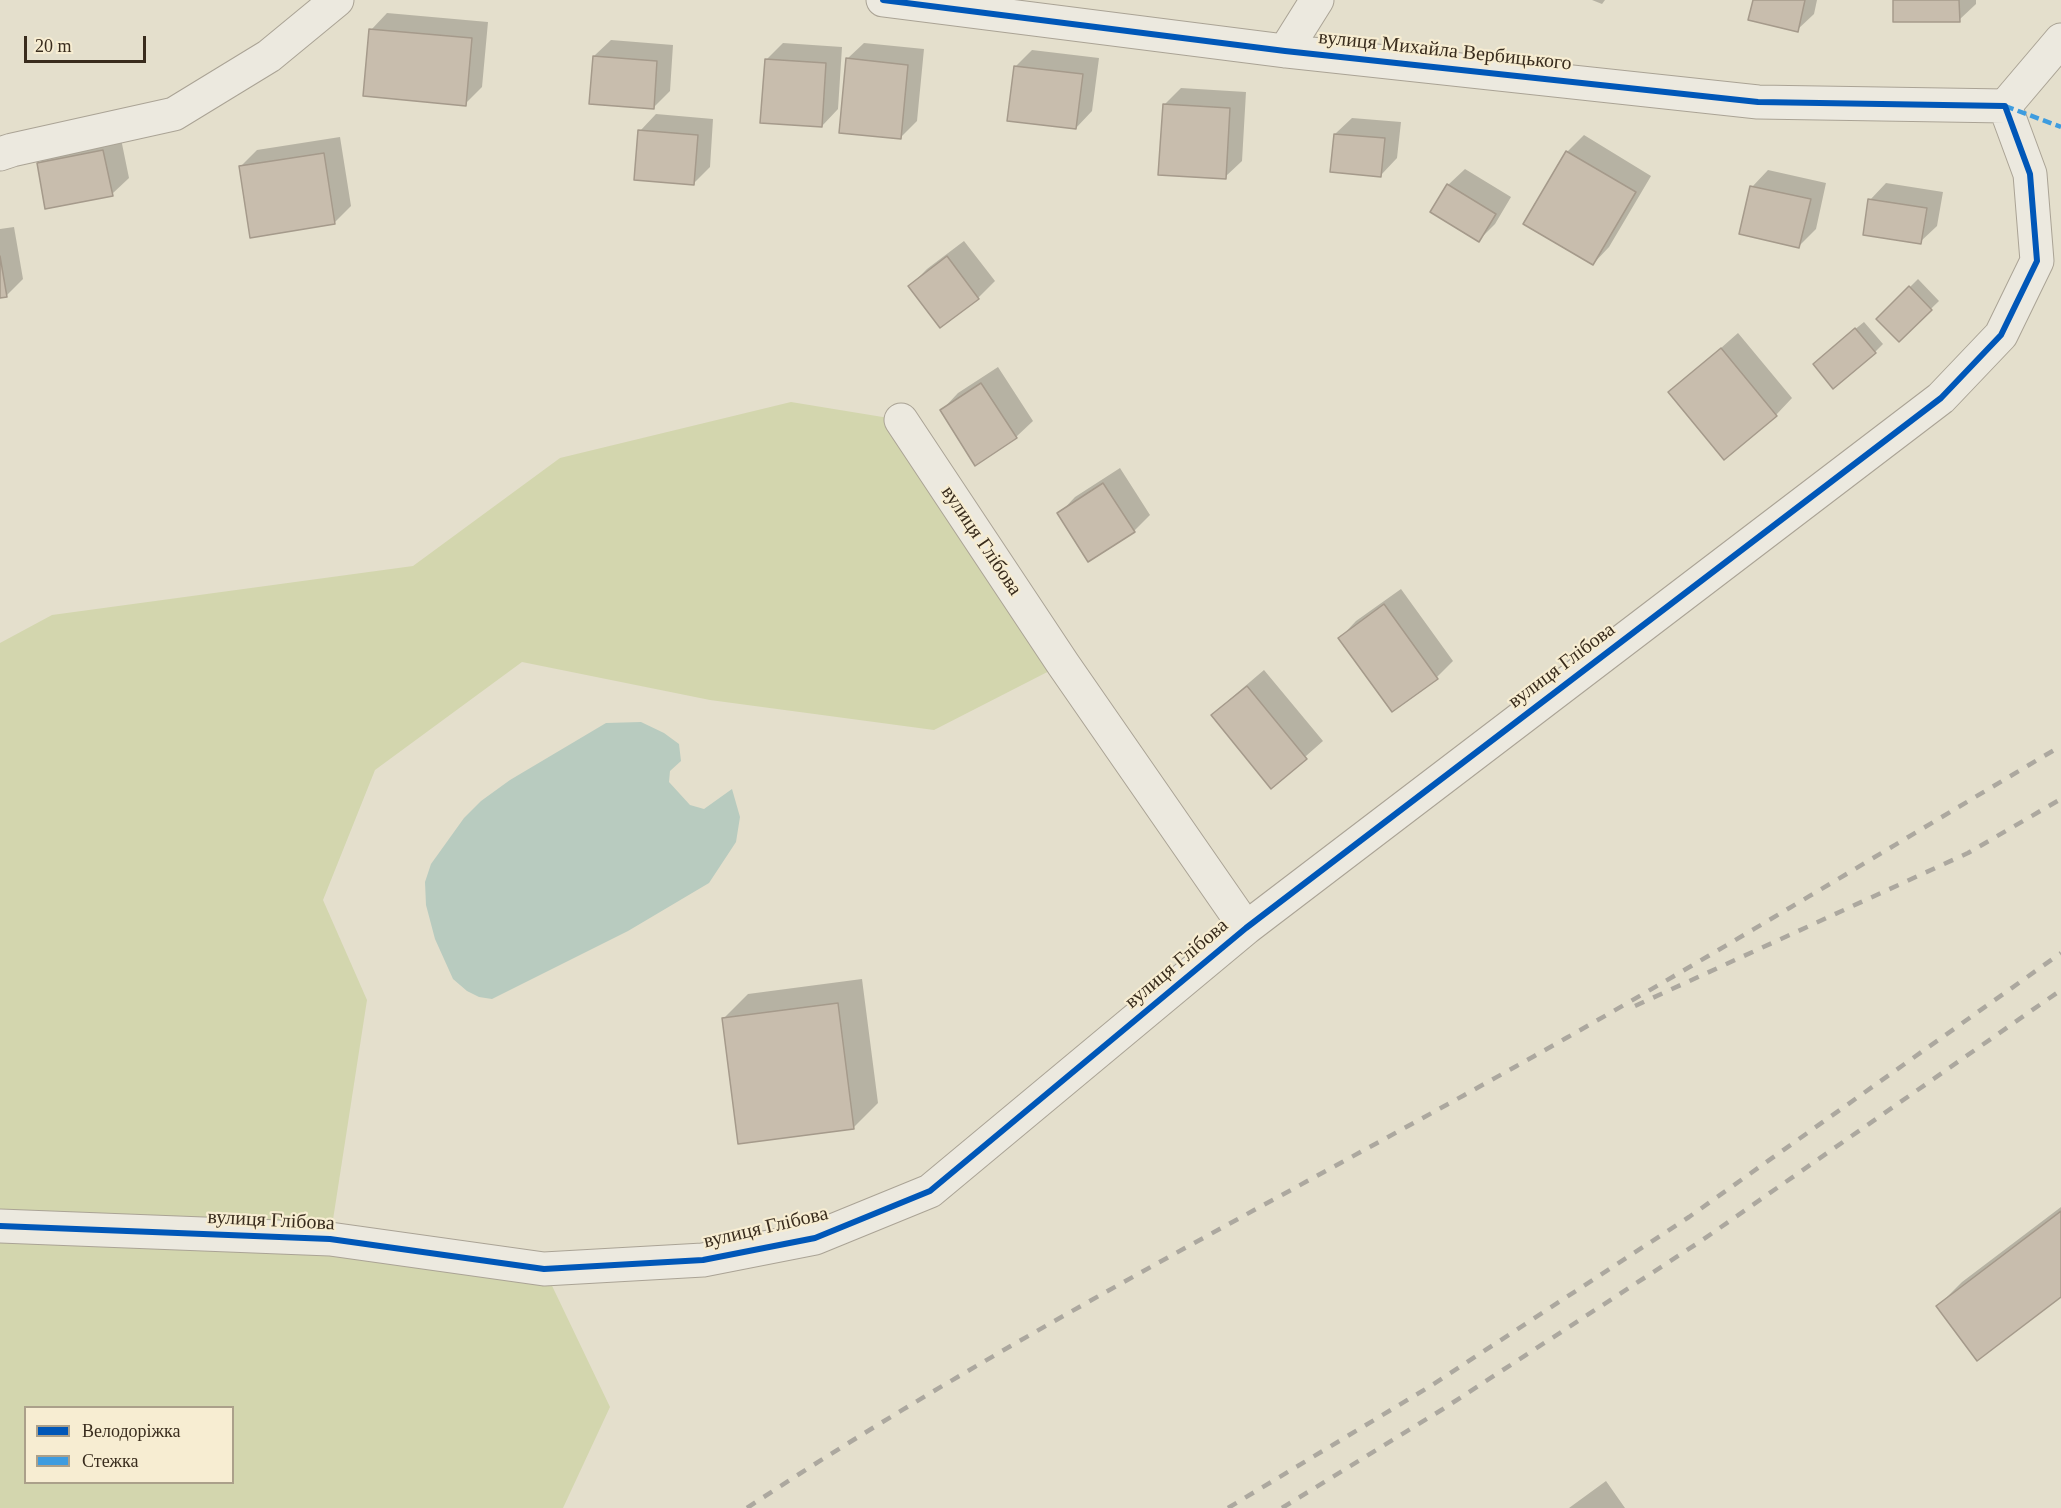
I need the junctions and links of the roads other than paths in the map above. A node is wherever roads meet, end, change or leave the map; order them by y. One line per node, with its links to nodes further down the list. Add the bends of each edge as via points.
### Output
1 (337, 0): 7 (street, via 269,56 174,114)
2 (883, 0): 5 (street, вулиця Михайла Вербицького)
3 (1317, 0): 5 (street)
4 (2061, 40): 6 (street)
5 (1285, 51): 6 (street, вулиця Михайла Вербицького, via 1758,102)
6 (2005, 106): 9 (street, вулиця Глібова, via 2030,174 2037,261 2001,335 1941,398)
7 (0, 154)
8 (901, 420): 9 (street, вулиця Глібова, via 1063,664)
9 (1246, 928): 10 (street, вулиця Глібова, via 930,1191 815,1238 704,1260 544,1269 330,1239)
10 (0, 1226)

